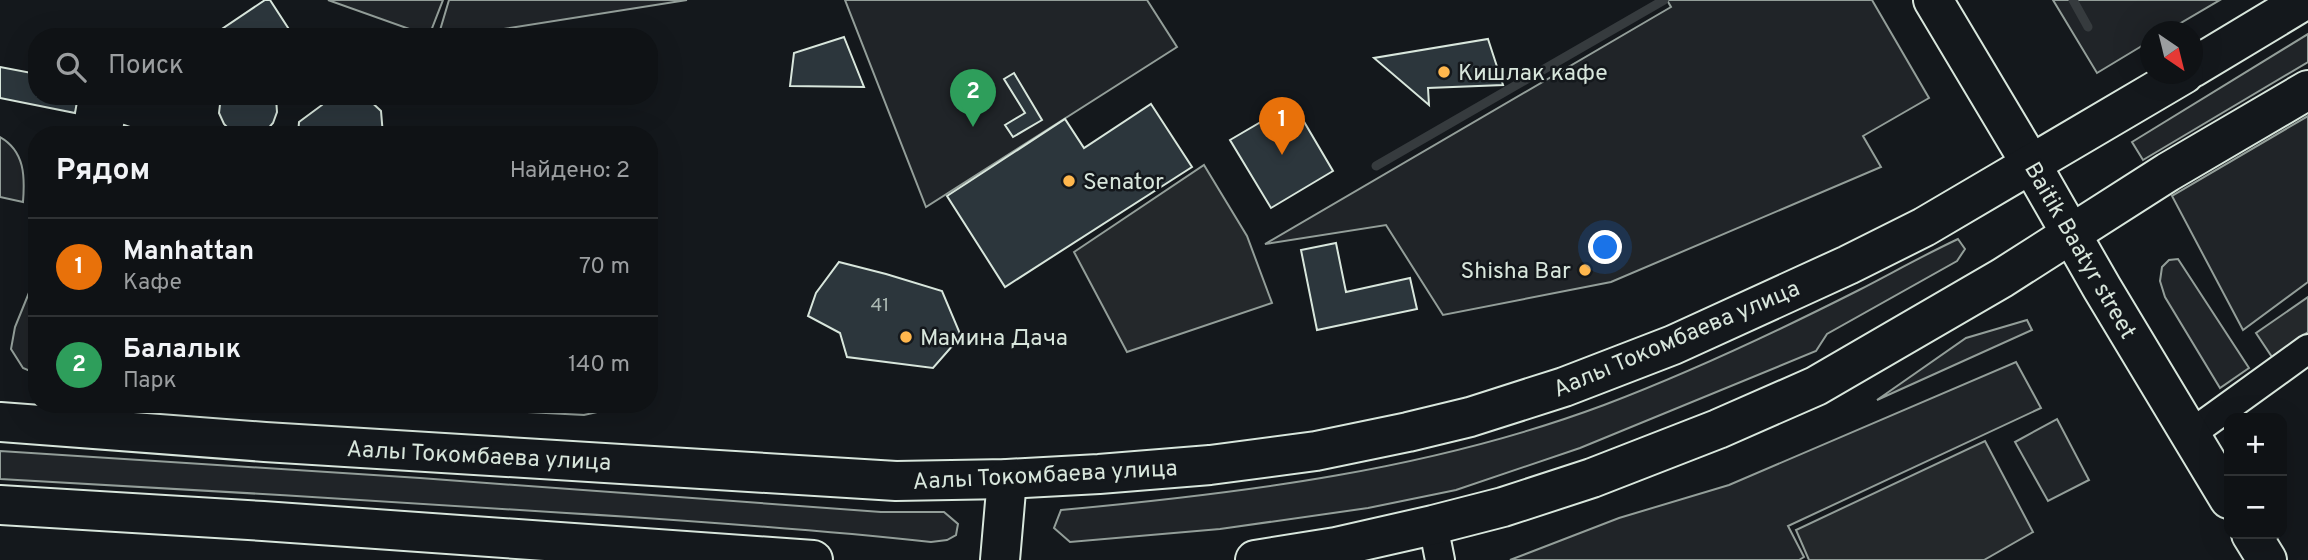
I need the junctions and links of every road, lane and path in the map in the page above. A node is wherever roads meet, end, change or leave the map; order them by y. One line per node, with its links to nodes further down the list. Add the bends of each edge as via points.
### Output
1 (1933, 0): 6 (main road, Baitik Baatyr street)
2 (2305, 0): 3 (main road)
3 (2203, 62)
4 (2166, 84): 6 (main road, Аалы Токомбаева улица)
5 (2308, 90): 7 (main road)
6 (2032, 164): 7 (main road, Baitik Baatyr street); 11 (main road, Аалы Токомбаева улица, via 1924,227 1673,345 1470,417 1316,452)
7 (2070, 234): 10 (main road, Baitik Baatyr street); 15 (main road, via 1816,386 1592,478 1503,507)
8 (2308, 349): 10 (street)
9 (0, 422): 11 (main road, Аалы Токомбаева улица, via 896,481)
10 (2189, 435): 12 (main road, Baitik Baatyr street)
11 (1007, 480): 17 (main road)
12 (2224, 491)
13 (0, 505): 16 (main road)
14 (2254, 539): 19 (main road)
15 (1437, 543): 18 (main road, via 1336,547)
16 (813, 560)
17 (1000, 560)
18 (1255, 560)
19 (2267, 560)

